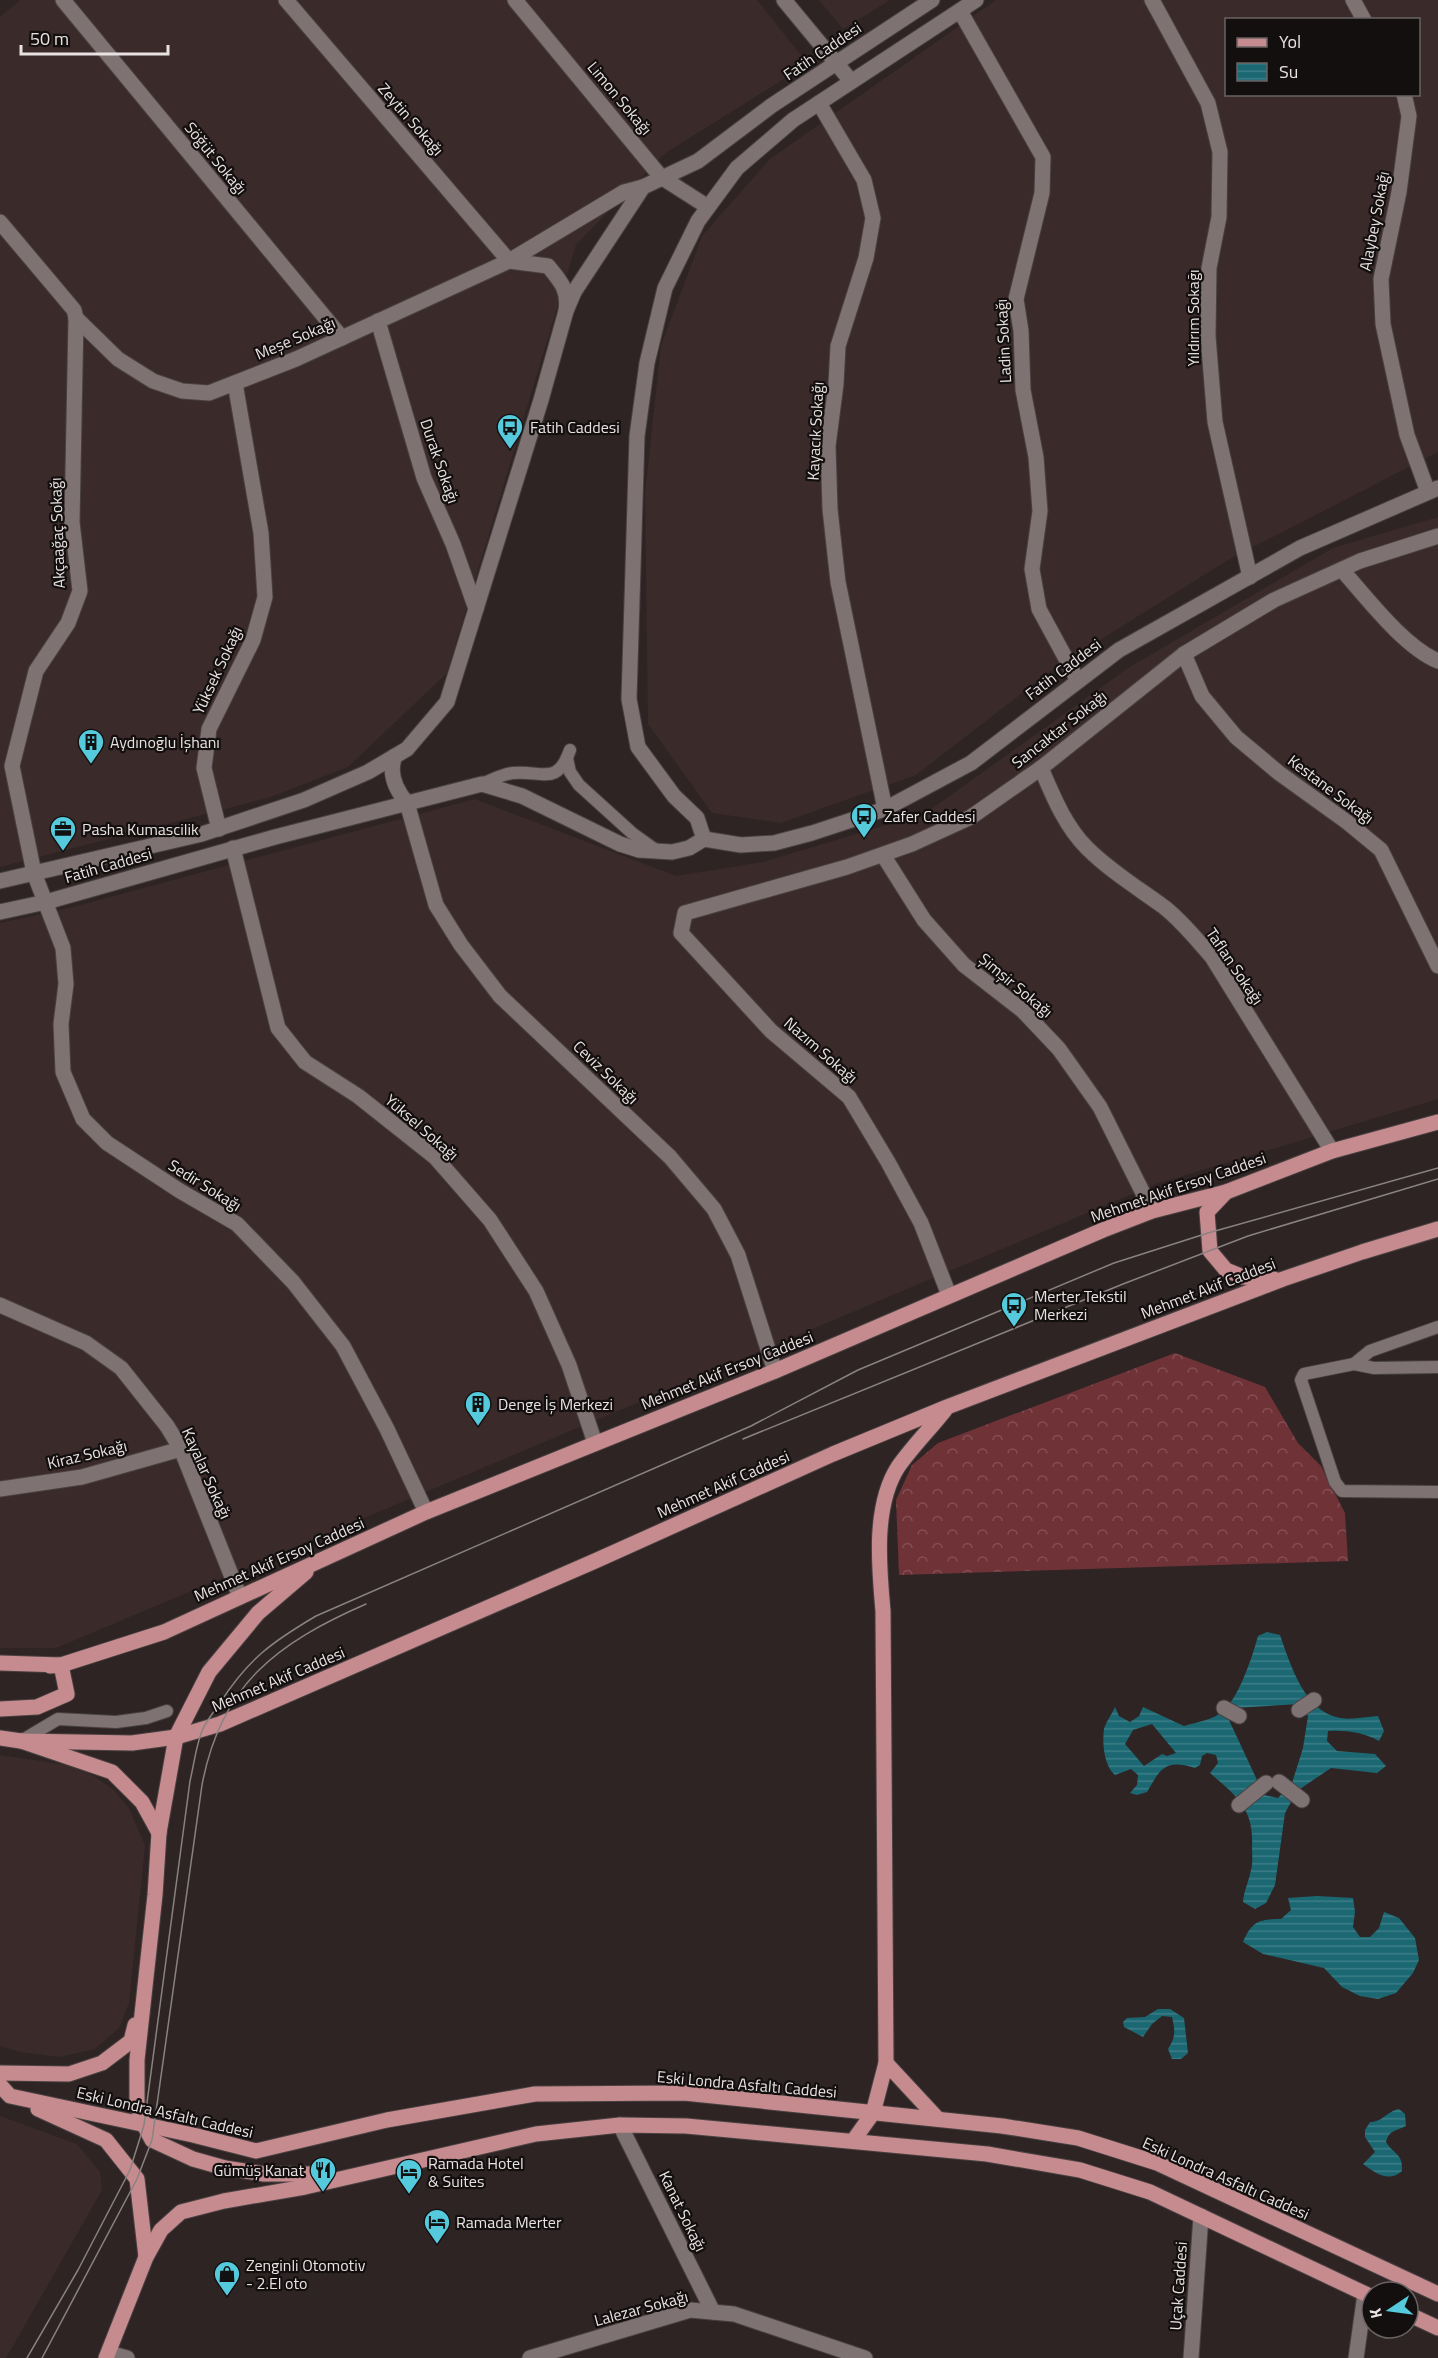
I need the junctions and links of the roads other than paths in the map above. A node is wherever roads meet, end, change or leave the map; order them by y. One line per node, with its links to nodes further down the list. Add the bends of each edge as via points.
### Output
1 (63, 0): 23 (street, Söğüt Sokağı)
2 (286, 0): 19 (street, Zeytin Sokağı)
3 (515, 0): 15 (street, Limon Sokağı)
4 (784, 0): 11 (street)
5 (932, 0): 11 (street, Fatih Caddesi)
6 (976, 0): 9 (street)
7 (1152, 0): 28 (street, Yıldırım Sokağı, via 1208,103 1220,152 1219,217 1209,268 1208,336 1215,422)
8 (1353, 0): 10 (street)
9 (960, 10): 12 (street); 32 (street, Ladin Sokağı, via 1043,158 1042,193 1016,299 1023,390 1036,457 1040,511 1032,569 1039,609)
10 (1363, 18)
11 (836, 63): 12 (street); 15 (street, Fatih Caddesi, via 698,161)
12 (851, 81): 14 (street)
13 (1404, 96): 25 (street, Alaybey Sokağı, via 1409,116 1399,192 1381,279 1383,324 1407,435)
14 (819, 103): 17 (street, via 737,168); 37 (street, Kayacık Sokağı, via 864,180 873,218 866,258 838,346 828,446 838,582)
15 (661, 177): 16 (street, Fatih Caddesi); 17 (street, Limon Sokağı)
16 (643, 187): 19 (street, Meşe Sokağı, via 624,192); 20 (street, Fatih Caddesi, via 574,292)
17 (708, 207): 39 (street, via 665,288 647,363 637,436 629,699 638,747 674,796 697,818)
18 (0, 222): 21 (street, Meşe Sokağı, via 74,310)
19 (509, 261): 20 (street, via 548,266 568,297); 22 (street, Meşe Sokağı)
20 (566, 311): 29 (street, Fatih Caddesi)
21 (76, 318): 24 (street, Meşe Sokağı, via 118,359 153,381 182,391 209,393); 43 (street, Akçaağaç Sokağı, via 72,522 80,591 68,623 36,671 12,766)
22 (378, 321): 23 (street, Meşe Sokağı); 29 (street, Durak Sokağı, via 424,478)
23 (342, 338): 24 (street, Meşe Sokağı)
24 (235, 383): 38 (street, Yüksek Sokağı, via 261,533 265,597 253,640 209,729 204,768)
25 (1433, 490): 28 (street, Fatih Caddesi, via 1300,548)
26 (1438, 536): 27 (street, Sancaktar Sokağı)
27 (1342, 570): 30 (street, Sancaktar Sokağı, via 1274,600); 31 (street, via 1387,621 1424,655)
28 (1250, 577): 32 (street, Fatih Caddesi, via 1119,650)
29 (476, 609): 33 (street, Fatih Caddesi, via 447,702 407,749)
30 (1184, 654): 34 (street, Sancaktar Sokağı); 48 (street, Kestane Sokağı, via 1202,696 1236,737 1381,850)
31 (1438, 661)
32 (1078, 681): 37 (street, Fatih Caddesi, via 971,762)
33 (394, 756): 36 (street, Ceviz Sokağı, via 393,777); 38 (street, Fatih Caddesi, via 304,800)
34 (1041, 768): 42 (street, Sancaktar Sokağı, via 971,817); 50 (street, Taflan Sokağı, via 1058,808 1086,847 1166,908 1212,957)
35 (482, 784): 36 (street, Fatih Caddesi); 41 (street, via 522,796 620,844); 41 (lane, via 514,773 550,776 561,768 568,754 570,772 579,785)
36 (407, 803): 40 (street, Fatih Caddesi); 62 (street, Ceviz Sokağı, via 436,905 461,945 500,996 670,1157 714,1209 738,1255)
37 (885, 810): 39 (street, Fatih Caddesi, via 774,843 741,845)
38 (219, 829): 43 (street, Fatih Caddesi)
39 (704, 839): 41 (street, via 689,848)
40 (233, 849): 45 (street, Fatih Caddesi); 64 (street, Yüksel Sokağı, via 278,1028 305,1062 358,1096 435,1157 490,1220 536,1291 569,1365)
41 (657, 851)
42 (883, 855): 47 (street, Sancaktar Sokağı); 52 (street, Şimşir Sokağı, via 924,920 964,965 1023,1011 1059,1049 1100,1107)
43 (34, 873): 44 (street, Fatih Caddesi); 45 (street, Sedir Sokağı)
44 (0, 881)
45 (46, 902): 46 (street, Fatih Caddesi); 68 (street, Sedir Sokağı, via 63,948 63,1072 83,1119 107,1143 237,1224 293,1282 343,1346)
46 (0, 912)
47 (685, 913): 57 (street, Nazım Sokağı, via 681,933 688,941 771,1031 849,1097 921,1223)
48 (1438, 966)
49 (1438, 1122): 50 (main road, Mehmet Akif Ersoy Caddesi)
50 (1332, 1151): 51 (main road, Mehmet Akif Ersoy Caddesi)
51 (1226, 1192): 52 (main road, Mehmet Akif Ersoy Caddesi); 56 (main road, via 1207,1212 1210,1251 1226,1270 1243,1277)
52 (1152, 1211): 57 (main road, Mehmet Akif Ersoy Caddesi)
53 (1438, 1229): 54 (main road, Mehmet Akif Caddesi)
54 (1416, 1235): 55 (street); 56 (main road, Mehmet Akif Caddesi)
55 (1438, 1237)
56 (1283, 1279): 63 (main road, Mehmet Akif Caddesi)
57 (949, 1295): 62 (main road, Mehmet Akif Ersoy Caddesi)
58 (0, 1305): 65 (street, Kayalar Sokağı, via 86,1343 121,1368)
59 (1438, 1327): 60 (lane, via 1370,1351)
60 (1354, 1364): 61 (lane, via 1374,1368); 67 (lane, via 1305,1374 1301,1380 1335,1482 1347,1493)
61 (1438, 1367)
62 (775, 1371): 64 (main road, Mehmet Akif Ersoy Caddesi)
63 (947, 1407): 80 (main road, Mehmet Akif Caddesi, via 220,1724); 87 (main road, via 897,1468 883,1506 879,1567 883,1622)
64 (595, 1443): 68 (main road, Mehmet Akif Ersoy Caddesi)
65 (181, 1449): 66 (street, Kiraz Sokağı, via 82,1477); 70 (street, Kayalar Sokağı)
66 (0, 1489)
67 (1438, 1492)
68 (426, 1512): 69 (main road, Mehmet Akif Ersoy Caddesi)
69 (320, 1560): 70 (main road, Mehmet Akif Ersoy Caddesi); 80 (main road, via 258,1613 209,1672)
70 (240, 1597): 72 (main road, Mehmet Akif Ersoy Caddesi, via 164,1632)
71 (0, 1663): 72 (main road, Mehmet Akif Ersoy Caddesi)
72 (61, 1665): 73 (main road); 76 (main road, via 67,1694 37,1707)
73 (0, 1674)
74 (1314, 1700): 77 (street)
75 (1224, 1708): 79 (street)
76 (0, 1709)
77 (1299, 1710)
78 (167, 1711): 82 (lane, via 116,1722 58,1719)
79 (1239, 1716)
80 (176, 1737): 82 (main road, Mehmet Akif Caddesi, via 132,1743); 85 (main road)
81 (0, 1738): 82 (main road)
82 (21, 1741): 85 (main road, via 112,1772 142,1802)
83 (1302, 1800): 84 (street, via 1273,1783)
84 (1239, 1805)
85 (159, 1833): 86 (main road)
86 (144, 1996): 88 (main road, via 131,2041 102,2063 69,2074); 92 (main road, via 137,2061 137,2105)
87 (886, 2063): 90 (main road); 91 (main road)
88 (0, 2073)
89 (5, 2091): 92 (main road, Eski Londra Asfaltı Caddesi); 97 (main road, via 106,2140 137,2179)
90 (873, 2113): 91 (main road, Eski Londra Asfaltı Caddesi); 92 (main road, Eski Londra Asfaltı Caddesi, via 684,2094 535,2094 387,2120 256,2151); 94 (main road)
91 (938, 2119): 99 (main road, Eski Londra Asfaltı Caddesi, via 1078,2138 1157,2163)
92 (144, 2125): 95 (main road, via 152,2140 168,2149 225,2168 264,2174)
93 (621, 2125): 94 (main road, via 686,2126); 95 (main road, via 536,2134); 100 (street, Kanat Sokağı)
94 (853, 2141): 96 (main road, via 987,2154 1080,2170 1150,2192)
95 (369, 2172): 97 (main road, via 181,2212 161,2230)
96 (1201, 2216): 98 (main road); 108 (street, Uçak Caddesi)
97 (146, 2257): 104 (main road)
98 (1360, 2291)
99 (1438, 2294)
100 (713, 2312): 106 (street, Lalezar Sokağı, via 690,2310); 107 (street, Lalezar Sokağı, via 734,2313)
101 (1420, 2320): 102 (main road)
102 (1438, 2328)
103 (1360, 2337): 109 (street)
104 (108, 2356): 105 (street)
105 (127, 2358)
106 (530, 2358)
107 (866, 2358)
108 (1191, 2358)
109 (1356, 2358)

